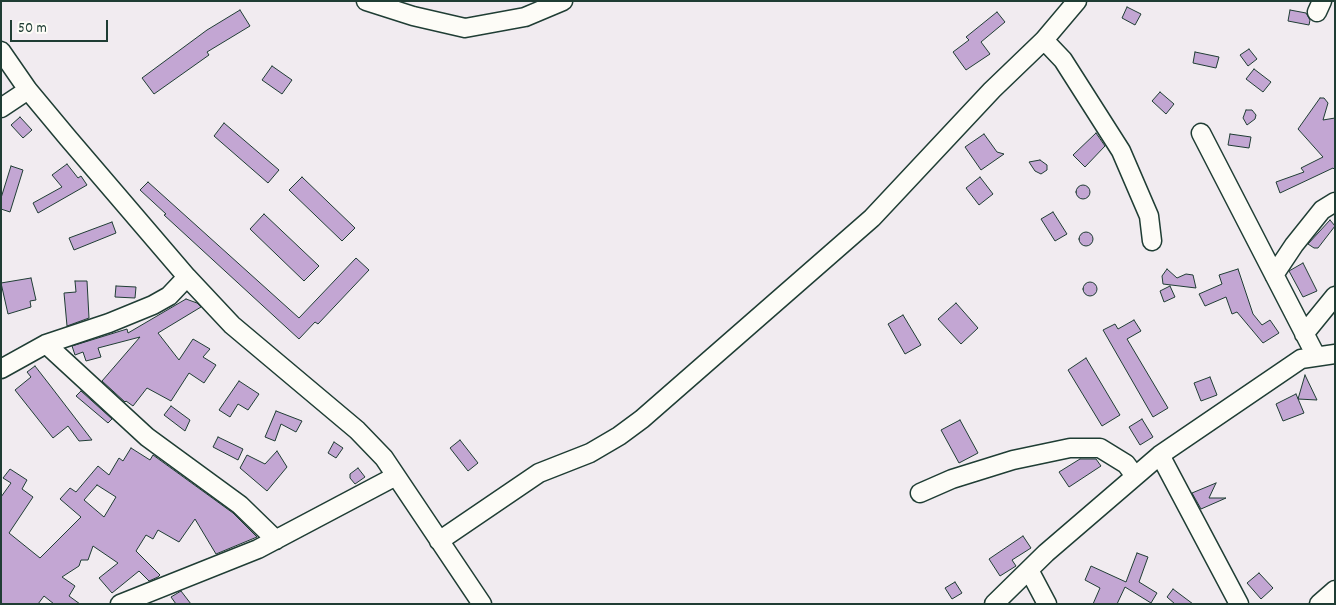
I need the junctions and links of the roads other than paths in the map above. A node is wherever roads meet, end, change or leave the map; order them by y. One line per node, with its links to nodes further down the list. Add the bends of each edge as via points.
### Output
1 (366, 1): 2 (street, via 465,28 526,17)
2 (563, 1)
3 (1077, 1): 4 (street)
4 (1044, 40): 10 (street, via 1063,60 1121,152 1149,216); 24 (street, via 992,90 872,218 642,419 590,453 539,473)
5 (1, 51): 6 (street)
6 (28, 90): 7 (street); 12 (street)
7 (1, 108)
8 (1201, 133): 11 (street)
9 (1335, 202): 11 (street, via 1322,210)
10 (1152, 241)
11 (1274, 274): 14 (street)
12 (187, 276): 15 (street, via 169,296 153,305); 20 (street, via 232,325 357,430)
13 (1335, 296): 14 (street)
14 (1304, 334): 17 (street)
15 (46, 344): 18 (street); 23 (street, via 147,437 240,505)
16 (1335, 354): 17 (street)
17 (1316, 356): 19 (street, via 1289,366)
18 (1, 369)
19 (1160, 455): 21 (street); 31 (street)
20 (396, 476): 23 (street); 24 (street)
21 (1136, 476): 22 (street, via 1126,464 1100,448 1070,448 1013,460); 25 (street)
22 (920, 493)
23 (276, 540): 27 (street)
24 (439, 541): 28 (street)
25 (1029, 570): 29 (street); 30 (street)
26 (1335, 590): 32 (street)
27 (120, 604)
28 (482, 604)
29 (994, 604)
30 (1047, 604)
31 (1239, 604)
32 (1319, 604)

